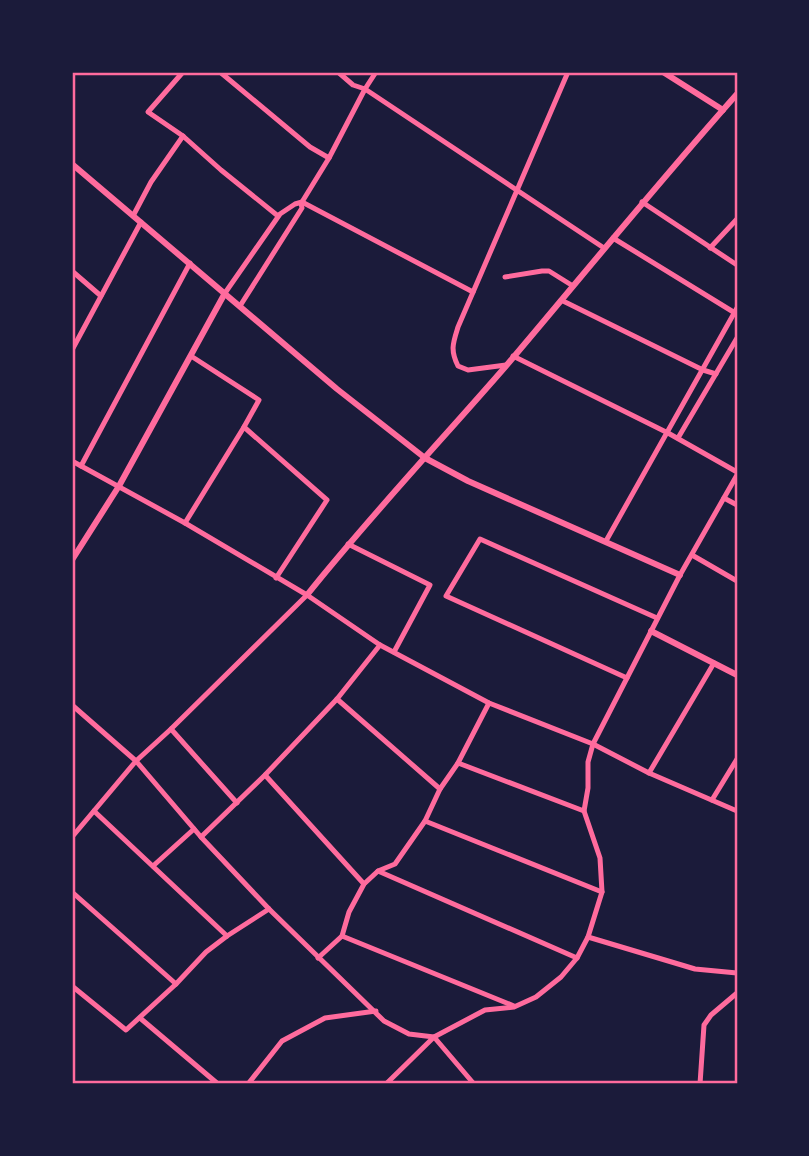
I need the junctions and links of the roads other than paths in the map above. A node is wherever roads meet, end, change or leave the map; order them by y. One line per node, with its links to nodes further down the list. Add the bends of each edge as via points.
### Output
1 (183, 72): 10 (street, via 148,112)
2 (220, 72): 11 (street)
3 (338, 72): 7 (street)
4 (376, 72): 7 (street)
5 (568, 72): 13 (street)
6 (663, 72): 9 (street)
7 (365, 89): 11 (street); 13 (street)
8 (737, 94): 9 (street)
9 (723, 110): 15 (street)
10 (183, 136): 16 (street); 17 (street)
11 (329, 158): 14 (street)
12 (72, 164): 16 (street)
13 (518, 191): 21 (street); 28 (street)
14 (302, 202): 17 (street); 28 (street); 32 (street)
15 (642, 202): 20 (street); 22 (street)
16 (133, 216): 19 (street)
17 (278, 216): 29 (street)
18 (737, 219): 22 (street)
19 (141, 222): 23 (street); 30 (street)
20 (613, 237): 21 (street); 33 (street)
21 (604, 248): 27 (street)
22 (710, 248): 24 (street)
23 (190, 263): 29 (street); 46 (street)
24 (737, 265)
25 (72, 271): 30 (street)
26 (505, 277): 27 (street, via 549,271)
27 (573, 286): 31 (street)
28 (473, 292): 38 (street, via 458,327 453,355 458,366 468,370)
29 (225, 293): 32 (street); 36 (street)
30 (101, 296): 35 (street)
31 (561, 300): 37 (street); 39 (street)
32 (240, 306): 44 (street)
33 (736, 311): 39 (street)
34 (737, 338): 40 (street)
35 (72, 350)
36 (191, 356): 41 (street, via 259,400); 48 (street)
37 (513, 356): 38 (street); 42 (street)
38 (506, 365): 44 (street)
39 (703, 370): 40 (street); 42 (street)
40 (716, 374): 43 (street)
41 (244, 427): 51 (street); 57 (street, via 327,500)
42 (668, 433): 43 (street); 52 (street)
43 (678, 438): 47 (street)
44 (425, 458): 52 (street); 53 (street)
45 (72, 461): 46 (street)
46 (80, 466): 48 (street)
47 (737, 473): 49 (street)
48 (119, 486): 51 (street); 55 (street)
49 (724, 498): 50 (street); 54 (street)
50 (737, 505)
51 (185, 523): 57 (street)
52 (606, 541): 56 (street)
53 (348, 544): 59 (street); 63 (street, via 430,585)
54 (692, 555): 56 (street); 58 (street)
55 (72, 560)
56 (680, 575): 60 (street)
57 (276, 578): 59 (street)
58 (737, 581)
59 (307, 595): 62 (street); 70 (street)
60 (657, 618): 61 (street); 66 (street, via 480,539 446,596)
61 (651, 631): 64 (street); 66 (street)
62 (380, 645): 63 (street); 67 (street)
63 (394, 652): 68 (street)
64 (714, 663): 65 (street); 75 (street)
65 (737, 675)
66 (627, 678): 71 (street)
67 (337, 699): 76 (street); 77 (street)
68 (489, 703): 71 (street); 74 (street)
69 (72, 705): 73 (street)
70 (171, 729): 73 (street); 79 (street)
71 (593, 744): 75 (street); 81 (street)
72 (737, 759): 78 (street)
73 (136, 761): 80 (street); 84 (street)
74 (458, 764): 77 (street); 81 (street)
75 (649, 773): 78 (street)
76 (265, 775): 79 (street); 89 (street)
77 (440, 789): 83 (street)
78 (712, 800): 82 (street)
79 (237, 803): 86 (street)
80 (94, 811): 85 (street); 87 (street)
81 (584, 811): 91 (street, via 600,858)
82 (737, 811)
83 (425, 821): 88 (street, via 395,863); 91 (street)
84 (194, 829): 86 (street); 87 (street)
85 (72, 837)
86 (201, 837): 92 (street)
87 (153, 866): 93 (street)
88 (378, 871): 89 (street); 97 (street)
89 (364, 884): 94 (street)
90 (72, 892): 99 (street)
91 (602, 892): 95 (street)
92 (269, 909): 93 (street); 96 (street)
93 (227, 936): 99 (street)
94 (342, 936): 96 (street); 102 (street)
95 (589, 937): 97 (street); 98 (street, via 695,969)
96 (318, 958): 103 (street)
97 (577, 958): 102 (street, via 536,997)
98 (737, 973)
99 (176, 984): 104 (street)
100 (72, 986): 104 (street, via 126,1030)
101 (737, 993): 110 (street, via 704,1025)
102 (514, 1007): 105 (street, via 485,1010)
103 (376, 1012): 105 (street, via 409,1034); 107 (street, via 325,1018 282,1041)
104 (140, 1018): 106 (street)
105 (434, 1037): 108 (street); 109 (street)
106 (218, 1084)
107 (248, 1084)
108 (386, 1084)
109 (474, 1084)
110 (700, 1084)

